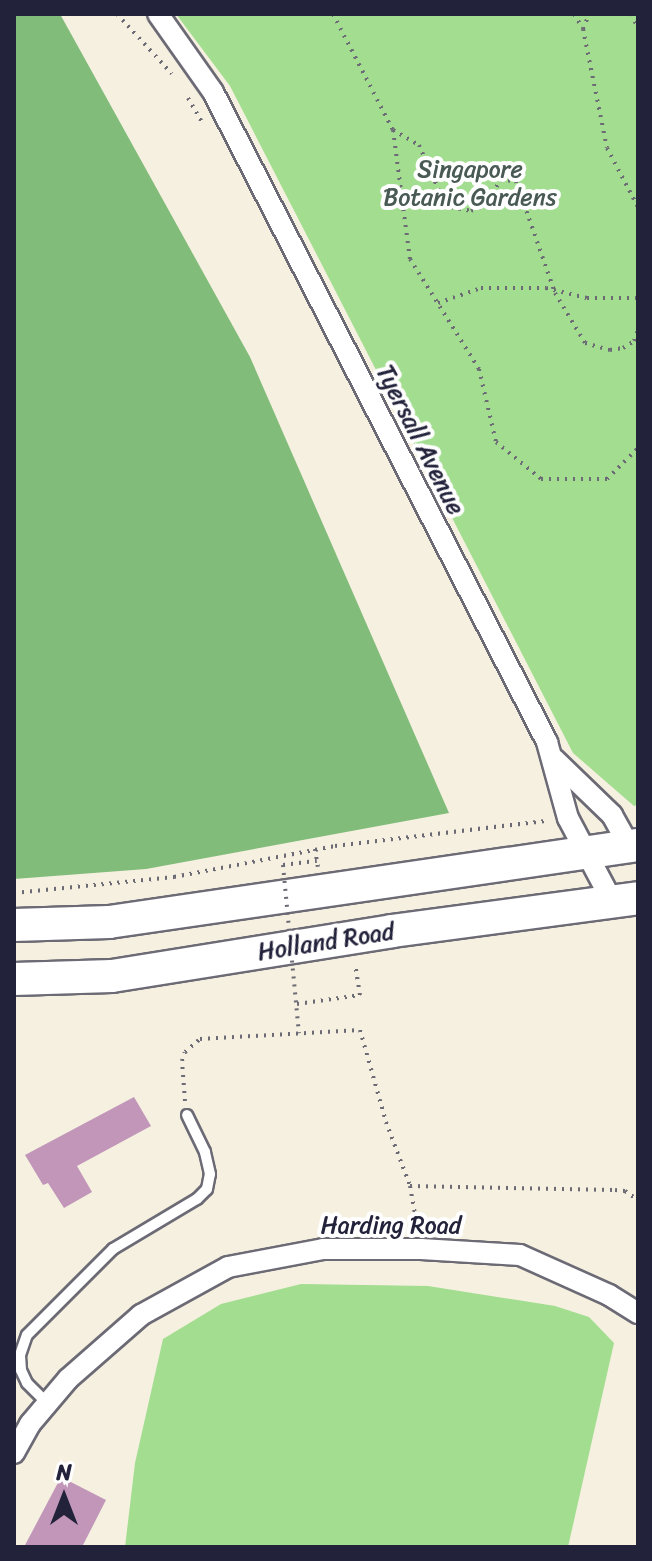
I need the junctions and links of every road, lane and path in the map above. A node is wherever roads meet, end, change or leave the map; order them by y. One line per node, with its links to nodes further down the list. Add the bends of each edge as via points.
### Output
1 (158, 14): 14 (street, Tyersall Avenue, via 213,92)
2 (333, 14): 8 (path)
3 (574, 14): 6 (path)
4 (589, 14): 6 (path)
5 (632, 14): 7 (path)
6 (583, 29): 9 (path, via 607,148)
7 (638, 30)
8 (393, 130): 11 (path, via 410,259); 12 (path, via 419,145 451,207 481,207 500,180 516,181 555,293 585,343 597,349 623,348)
9 (638, 207)
10 (638, 298): 11 (path, bridge, via 587,298 546,288 481,288)
11 (438, 303): 13 (path, via 479,369 496,442 541,479 607,479)
12 (638, 330)
13 (638, 448)
14 (554, 759): 15 (street, Tyersall Avenue); 16 (street, via 612,815)
15 (568, 818): 17 (path); 18 (street, Tyersall Avenue)
16 (633, 845): 18 (main road)
17 (315, 849): 19 (path, via 174,877); 24 (path, bridge, via 317,861 283,865)
18 (588, 852): 20 (street, Tyersall Avenue); 21 (main road, via 109,922)
19 (14, 893)
20 (625, 900): 22 (main road, Holland Road, via 112,976)
21 (14, 925)
22 (14, 979)
23 (360, 995): 24 (path)
24 (297, 1004): 25 (path, bridge)
25 (299, 1033): 26 (path, via 209,1037 192,1044 181,1070); 27 (path, via 360,1030)
26 (187, 1115): 31 (lane, via 205,1152 207,1189 113,1249 27,1335 21,1370)
27 (410, 1186): 28 (path, via 615,1190); 29 (path)
28 (638, 1200)
29 (421, 1249): 30 (street, Harding Road, via 520,1255); 31 (street, Harding Road, via 323,1249 228,1267 141,1315)
30 (638, 1313)
31 (47, 1403): 32 (street, Harding Road)
32 (14, 1453)

